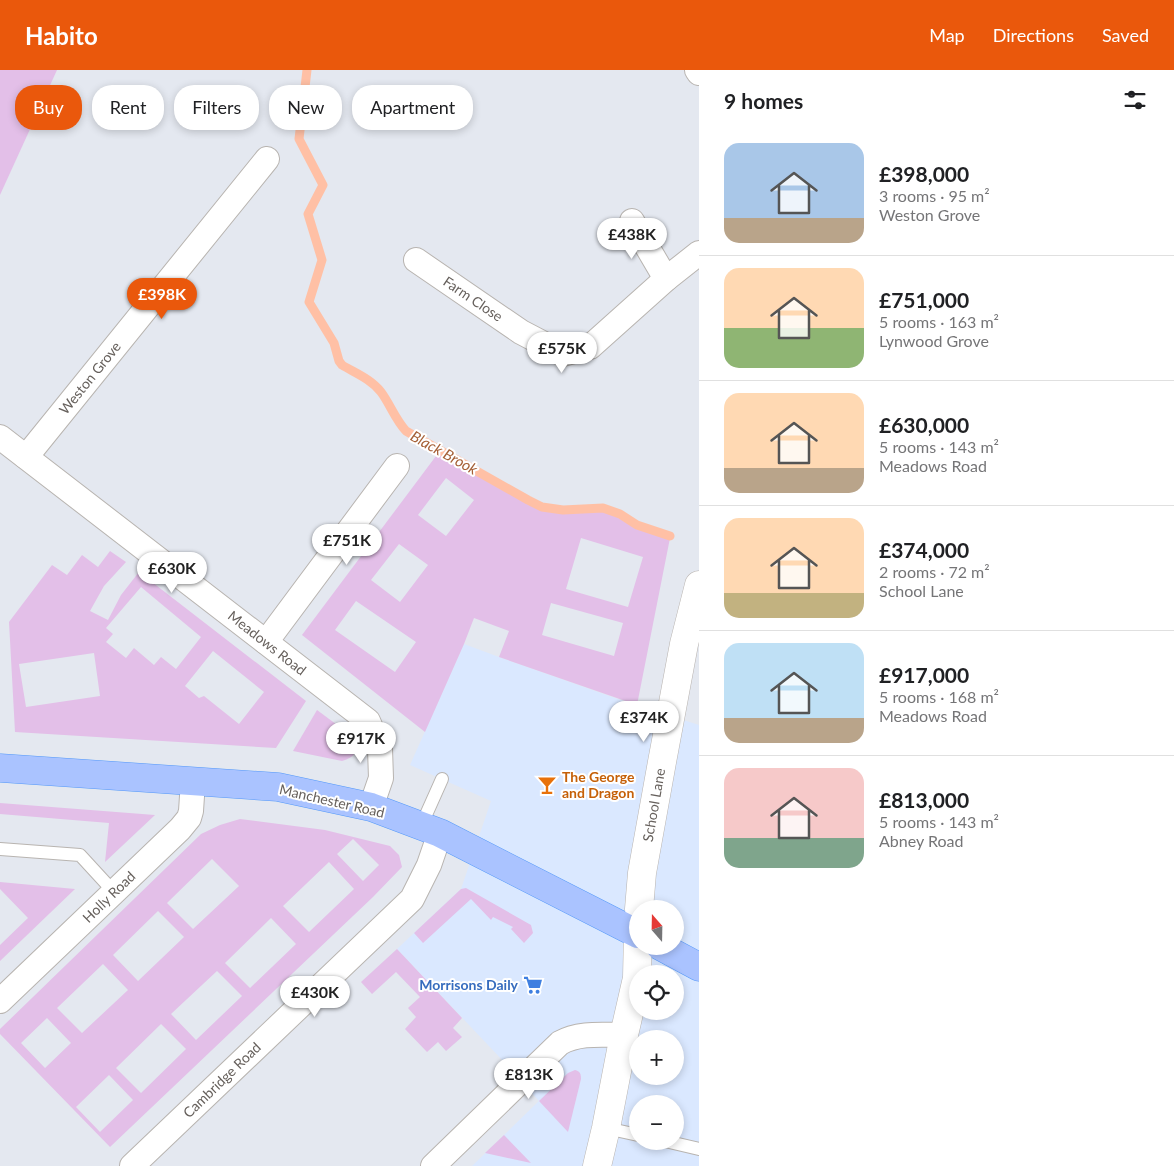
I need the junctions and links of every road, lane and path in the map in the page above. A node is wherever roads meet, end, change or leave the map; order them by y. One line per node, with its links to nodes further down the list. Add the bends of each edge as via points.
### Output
1 (267, 159): 7 (street, Weston Grove)
2 (632, 221): 5 (street)
3 (699, 253): 5 (street, Farm Close)
4 (416, 260): 5 (street, Farm Close, via 521,332 563,354 590,347)
5 (666, 279)
6 (0, 437): 7 (street, Meadows Road)
7 (26, 457): 10 (street, Meadows Road)
8 (397, 466): 10 (street)
9 (699, 585): 11 (main road, School Lane)
10 (266, 642): 15 (street, Meadows Road, via 368,721 380,749 381,778)
11 (692, 646): 19 (main road, School Lane, via 646,846)
12 (0, 768): 14 (main road, Manchester Road)
13 (442, 779): 16 (lane)
14 (193, 781): 15 (main road, Manchester Road, via 278,787); 18 (street, Holly Road, via 189,818)
15 (371, 807): 16 (main road, Manchester Road)
16 (431, 830): 20 (main road, Manchester Road); 30 (street, Cambridge Road, via 430,865 412,899)
17 (0, 849): 18 (lane, via 80,855)
18 (114, 892): 24 (street, Holly Road)
19 (640, 900)
20 (629, 929)
21 (637, 955): 25 (main road, via 637,978)
22 (677, 955): 23 (main road)
23 (699, 967)
24 (0, 1001)
25 (624, 1034): 26 (main road); 31 (street, via 577,1036 560,1044)
26 (606, 1128): 27 (lane); 32 (main road)
27 (629, 1133)
28 (684, 1145): 29 (lane)
29 (699, 1149)
30 (132, 1166)
31 (433, 1166)
32 (597, 1166)

